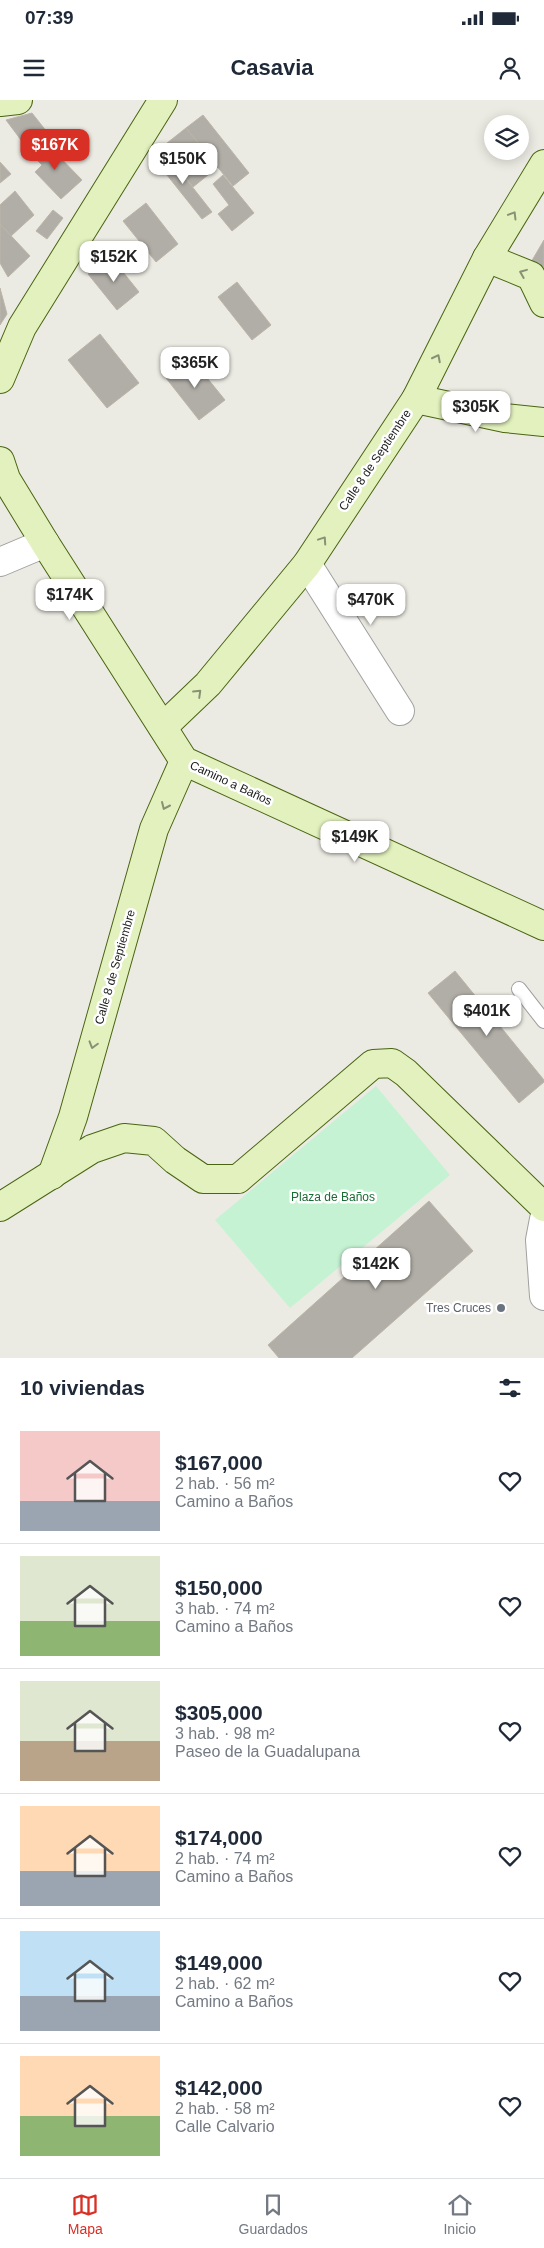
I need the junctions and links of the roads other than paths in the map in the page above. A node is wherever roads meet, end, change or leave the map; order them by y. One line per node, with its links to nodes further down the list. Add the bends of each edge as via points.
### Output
1 (18, 100): 3 (street)
2 (163, 100): 7 (street, via 22,327)
3 (0, 102)
4 (544, 164): 5 (street, Calle 8 de Septiembre, one-way to 4)
5 (487, 258): 6 (street, one-way to 5, via 531,276); 8 (street, Calle 8 de Septiembre, one-way to 5)
6 (544, 303)
7 (0, 379)
8 (416, 399): 9 (street, via 505,418); 13 (street, Calle 8 de Septiembre, one-way to 8)
9 (544, 422)
10 (0, 461): 11 (street, Camino a Baños, via 6,479)
11 (45, 543): 12 (street); 15 (street, Camino a Baños)
12 (0, 562)
13 (307, 564): 14 (street); 15 (street, Calle 8 de Septiembre, one-way to 13, via 208,684)
14 (400, 711)
15 (163, 727): 16 (street, Camino a Baños)
16 (184, 761): 17 (street, Camino a Baños); 20 (street, Calle 8 de Septiembre, one-way to 20, via 154,829 72,1118)
17 (544, 926)
18 (520, 989): 19 (lane)
19 (544, 1021)
20 (52, 1175): 21 (street); 22 (street, via 92,1148 124,1138 154,1141 203,1179 238,1178 373,1064 392,1063)
21 (0, 1207)
22 (544, 1207)
23 (544, 1219): 24 (street, via 540,1240)
24 (544, 1296)

